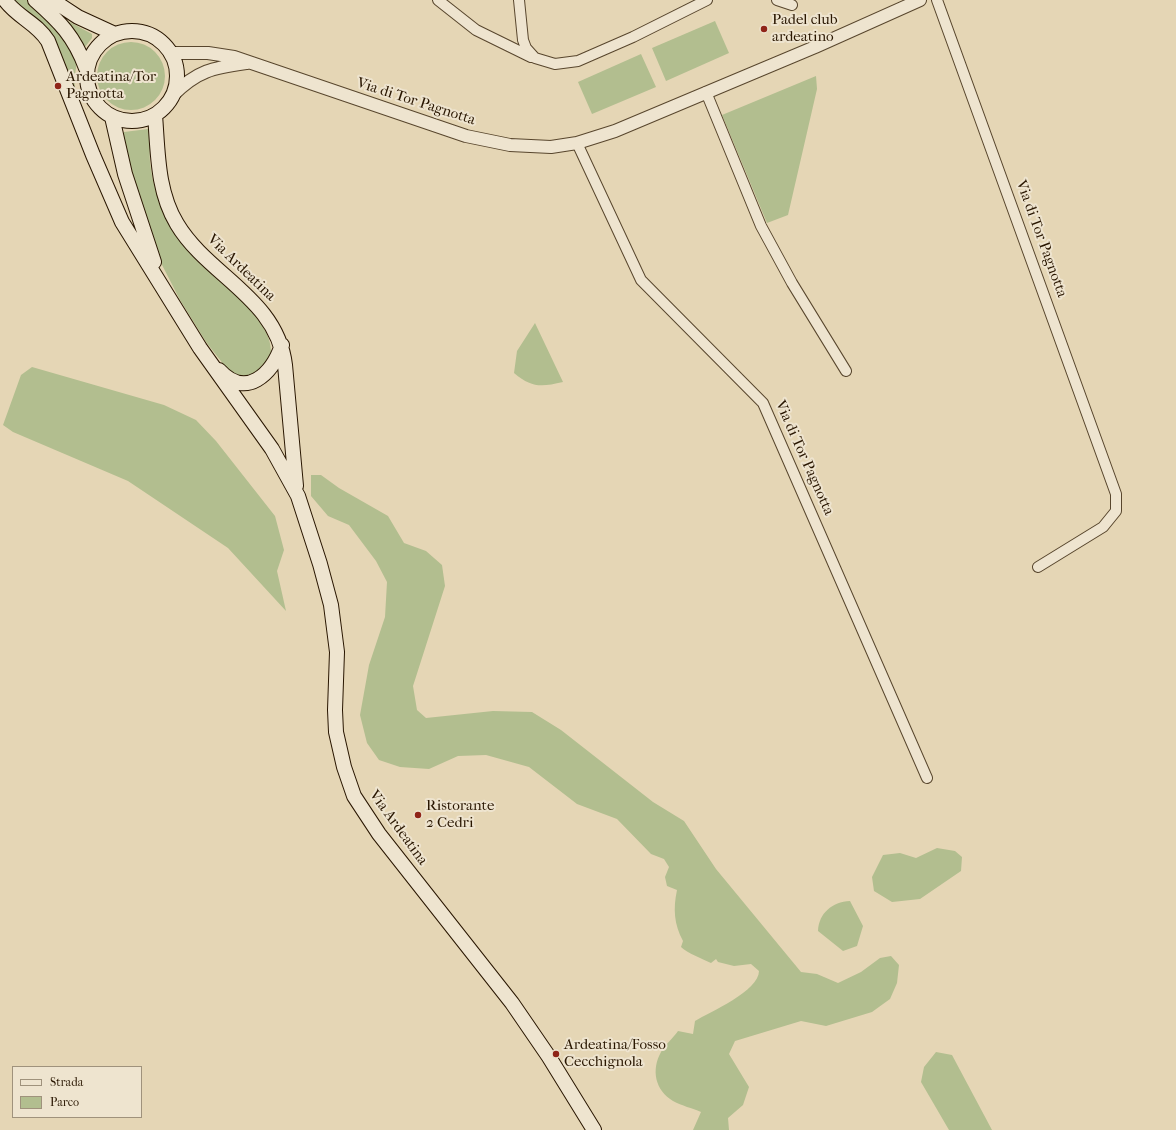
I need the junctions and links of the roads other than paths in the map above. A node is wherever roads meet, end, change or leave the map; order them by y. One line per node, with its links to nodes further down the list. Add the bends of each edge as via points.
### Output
1 (5, 0): 21 (main road, Via Ardeatina, via 48,41 119,216)
2 (35, 0): 15 (main road, via 68,32)
3 (52, 0): 11 (main road, via 78,17)
4 (438, 0): 13 (street, via 476,30)
5 (519, 0): 13 (street, via 523,40)
6 (707, 0): 13 (street, via 633,38 578,61 555,64)
7 (777, 0): 10 (street)
8 (920, 0): 16 (street, Via di Tor Pagnotta)
9 (937, 0): 26 (street, Via di Tor Pagnotta, via 1116,494 1116,510 1103,527)
10 (792, 5)
11 (115, 34): 12 (main road, via 132,31 150,35 158,39); 15 (main road, via 99,43)
12 (170, 53): 14 (street, Via di Tor Pagnotta, via 214,54); 17 (main road, via 176,66 177,77)
13 (535, 58)
14 (250, 62): 17 (street, via 199,74 185,82); 20 (street, Via di Tor Pagnotta, via 444,129 481,139 524,147 551,147)
15 (86, 68): 19 (main road, via 92,96 99,107)
16 (706, 92): 20 (street, Via di Tor Pagnotta, via 615,131); 24 (street, via 761,226 792,283)
17 (173, 95): 18 (main road, via 166,106)
18 (155, 115): 19 (main road, via 130,121); 22 (main road, Via Ardeatina, via 161,182 176,223 192,245 259,308 272,325)
19 (112, 117): 21 (main road, Via Ardeatina, via 125,174)
20 (577, 143): 27 (street, Via di Tor Pagnotta, via 641,280 763,403)
21 (164, 289): 23 (main road, Via Ardeatina)
22 (282, 346): 23 (main road, via 269,371 253,381 244,382 228,378); 25 (main road, Via Ardeatina)
23 (200, 348): 25 (main road, Via Ardeatina, via 268,443)
24 (846, 371)
25 (298, 496): 28 (main road, Via Ardeatina, via 331,605 337,652 336,732 354,796 383,839 512,1003)
26 (1038, 567)
27 (927, 778)
28 (594, 1130)

